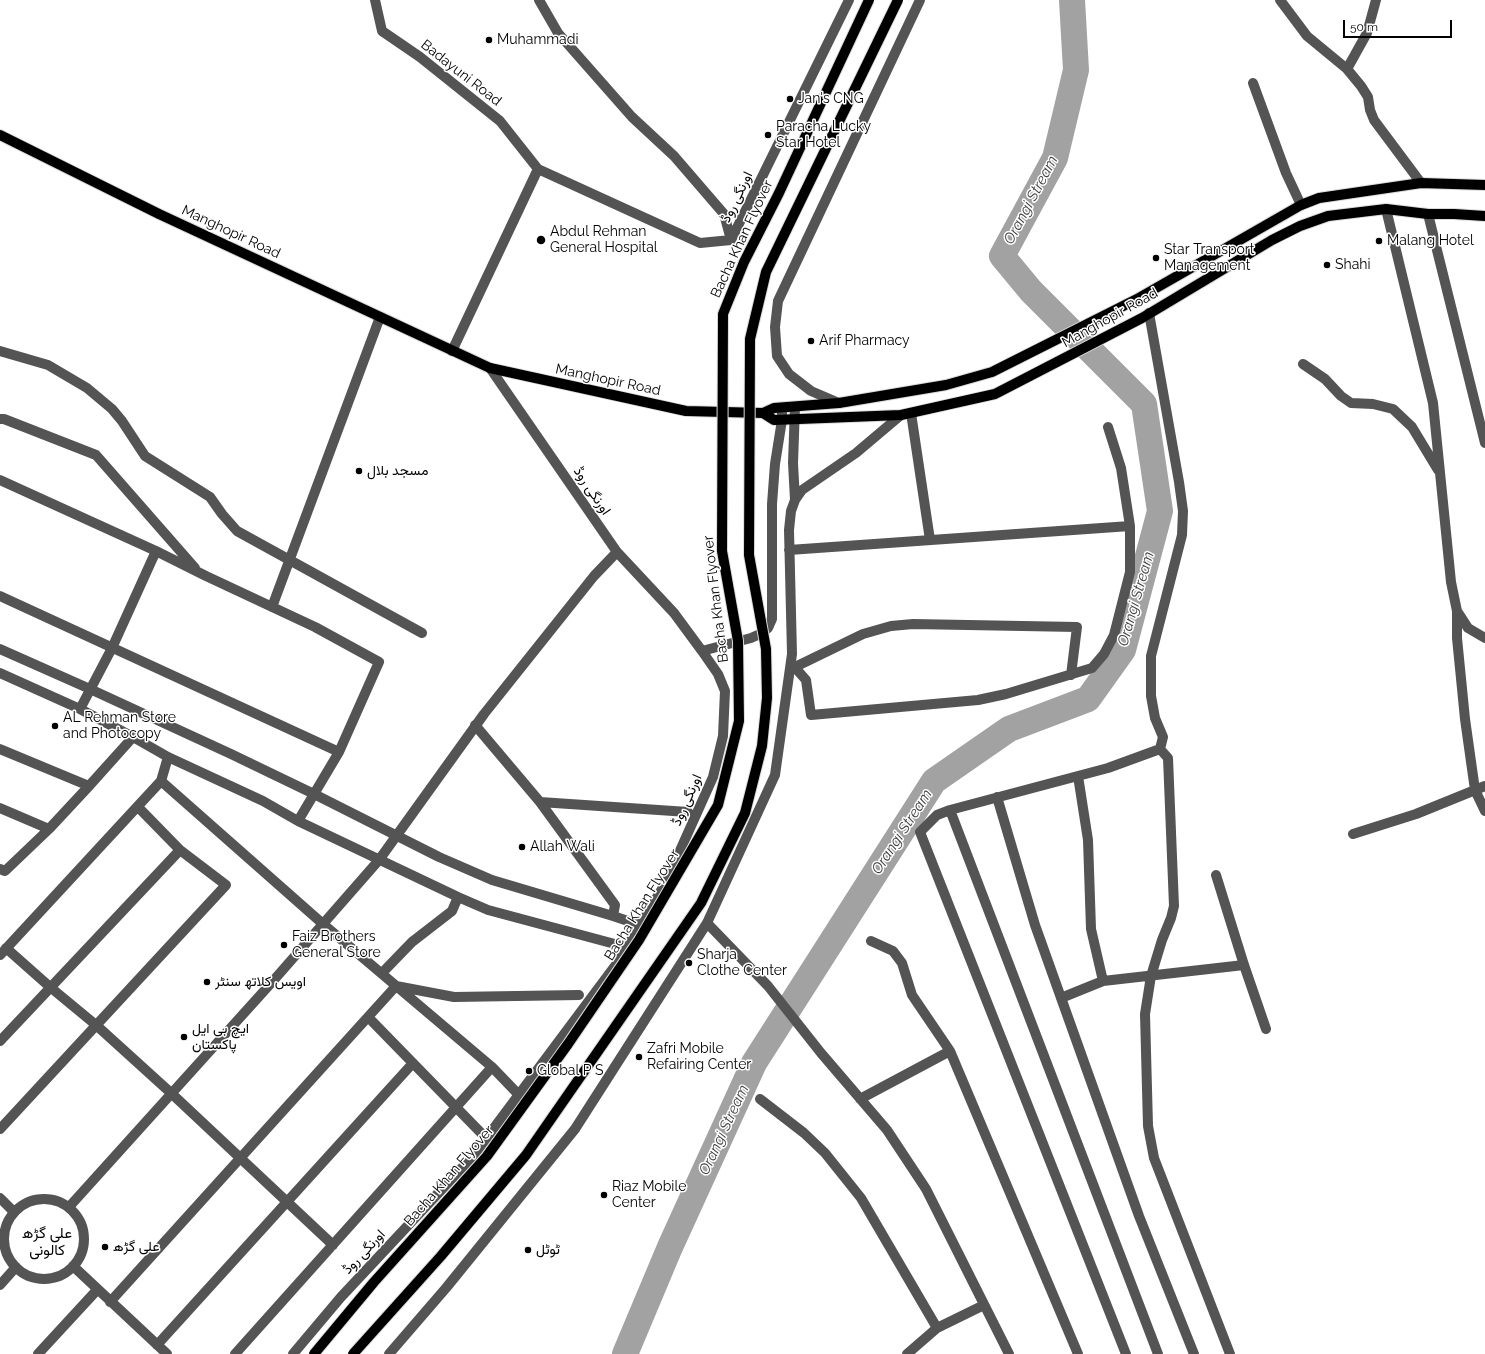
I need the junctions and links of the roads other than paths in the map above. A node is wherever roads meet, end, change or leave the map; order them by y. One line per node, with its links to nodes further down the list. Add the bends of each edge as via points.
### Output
1 (375, 0): 12 (street, Badayuni Road, via 382,31 420,57 500,121)
2 (539, 0): 19 (street, via 558,33 632,117 674,156 724,214)
3 (849, 0): 19 (street, اورنگی روڈ)
4 (870, 0): 133 (main road, Bacha Khan Flyover, bridge, via 744,262 723,314 722,551 738,641 739,721 718,805 639,940 488,1156 374,1282)
5 (898, 0): 134 (main road, bridge, via 766,272 750,339 749,555 766,649 767,698 762,746 745,813 701,903 526,1155 441,1256)
6 (920, 0): 26 (street, via 778,301 775,327 777,356 789,374 811,391)
7 (1280, 0): 9 (street, via 1307,36)
8 (1376, 0): 9 (street, via 1367,33)
9 (1347, 69): 13 (street, via 1368,97 1374,120)
10 (1252, 83): 15 (street)
11 (0, 135): 21 (main road, Manghopir Road, via 159,214)
12 (538, 169): 19 (street, اورنگی روڈ, via 700,243); 23 (street)
13 (1421, 183): 14 (main road, Manghopir Road); 15 (main road, Manghopir Road, via 1319,198)
14 (1485, 185)
15 (1301, 205): 26 (main road, Manghopir Road, via 1137,299 992,372 946,385)
16 (1386, 209): 17 (main road, Manghopir Road); 20 (main road, Manghopir Road, via 1328,216 1300,226); 36 (street, via 1433,403)
17 (1428, 214): 18 (main road, Manghopir Road); 35 (street)
18 (1485, 216)
19 (731, 240)
20 (1145, 315): 30 (main road, Manghopir Road, via 996,394); 62 (street, via 1183,511 1182,535 1151,656 1151,696 1155,718 1163,737)
21 (380, 317): 23 (main road, Manghopir Road); 44 (street)
22 (0, 351): 44 (street, via 48,365 87,388 112,409 144,456 210,497 237,531)
23 (452, 351): 25 (main road, Manghopir Road)
24 (1303, 364): 36 (street, via 1325,379 1351,403 1373,404 1393,409 1412,427)
25 (490, 368): 29 (main road, Manghopir Road, via 686,411); 43 (street, اورنگی روڈ)
26 (839, 403): 27 (main road, Manghopir Road)
27 (795, 407): 28 (main road, Manghopir Road); 32 (street)
28 (782, 408): 29 (main road, Manghopir Road, via 774,408); 33 (street)
29 (763, 413): 33 (main road, Manghopir Road, via 774,420)
30 (906, 414): 32 (main road, Manghopir Road); 38 (street, via 802,490); 40 (street)
31 (0, 419): 45 (street, via 96,455)
32 (795, 419): 33 (main road, Manghopir Road); 38 (street)
33 (782, 420): 53 (street, via 772,504 772,619 768,628 760,634)
34 (1108, 427): 39 (street, via 1121,468)
35 (1485, 443)
36 (1440, 474): 48 (street, via 1451,582)
37 (0, 480): 41 (street)
38 (795, 500): 42 (street, via 791,511)
39 (1130, 526): 40 (street); 56 (street, via 1130,572 1114,635 1104,654 1092,668)
40 (930, 540): 42 (street)
41 (156, 550): 45 (street); 51 (street)
42 (789, 550): 54 (street)
43 (617, 552): 53 (street, اورنگی روڈ, via 674,613); 59 (street, via 594,576)
44 (289, 560): 47 (street); 49 (street)
45 (199, 572): 47 (street)
46 (0, 596): 51 (street)
47 (272, 607): 63 (street, via 379,662)
48 (1457, 611): 50 (street, via 1468,628); 69 (street, via 1465,719)
49 (422, 633)
50 (1485, 638)
51 (112, 648): 57 (street); 63 (street)
52 (0, 649): 57 (street)
53 (702, 651): 90 (street, اورنگی روڈ, via 718,674 725,691 723,736 713,777 665,884)
54 (793, 665): 56 (street, via 806,680 811,715 978,700); 56 (street, via 863,634 891,626 1077,626); 88 (street, via 775,775)
55 (0, 673): 58 (street)
56 (1071, 675)
57 (90, 689): 58 (street); 70 (street)
58 (80, 709): 60 (street)
59 (475, 725): 72 (street); 81 (street)
60 (133, 736): 64 (street); 67 (street)
61 (0, 749): 67 (street)
62 (1160, 749): 65 (street); 96 (street, via 1168,758 1174,906)
63 (339, 752): 70 (street)
64 (168, 757): 66 (street); 78 (street)
65 (1078, 776): 71 (street); 97 (street, via 1088,840 1091,928)
66 (161, 781): 73 (street); 89 (street)
67 (89, 786): 79 (street)
68 (1485, 786): 69 (street)
69 (1475, 790): 76 (street); 80 (street, via 1416,814)
70 (314, 794): 78 (street); 81 (street)
71 (997, 797): 75 (street); 101 (street, via 1035,925)
72 (540, 802): 77 (street); 87 (street, via 615,905)
73 (138, 807): 82 (street); 93 (street)
74 (0, 808): 79 (street)
75 (950, 810): 139 (street, via 937,815 920,832); 140 (street)
76 (1485, 811)
77 (688, 812)
78 (298, 820): 83 (street)
79 (49, 829): 84 (street, via 5,871)
80 (1353, 834)
81 (396, 835): 83 (street); 87 (street, via 492,880)
82 (180, 850): 99 (street); 103 (street, via 226,885)
83 (379, 860): 86 (street); 89 (street)
84 (0, 869)
85 (1216, 875): 94 (street)
86 (458, 898): 92 (street, via 488,910); 95 (street, via 452,911 412,942)
87 (613, 916): 90 (street)
88 (707, 923): 112 (street, via 768,986); 135 (street, via 575,1129)
89 (323, 924): 95 (street); 109 (street)
90 (640, 925): 92 (street, اورنگی روڈ)
91 (871, 941): 106 (street, via 893,951 902,963 912,995)
92 (626, 947): 110 (street, اورنگی روڈ, via 615,966)
93 (3, 952): 99 (street)
94 (1244, 965): 96 (street); 104 (street)
95 (382, 973): 98 (street)
96 (1151, 976): 97 (street); 142 (street, via 1145,1014 1148,1126 1154,1158)
97 (1103, 981): 101 (street)
98 (396, 986): 100 (street, via 454,997); 102 (street); 108 (street)
99 (50, 987): 103 (street); 105 (street)
100 (579, 995)
101 (1061, 998): 141 (street, via 1139,1216)
102 (368, 1017): 107 (street); 116 (street)
103 (96, 1025): 109 (street); 114 (street)
104 (1266, 1029)
105 (0, 1041)
106 (950, 1051): 112 (street); 138 (street)
107 (413, 1063): 113 (street); 118 (street)
108 (492, 1067): 110 (street); 113 (street)
109 (171, 1093): 116 (street); 119 (street)
110 (519, 1095): 115 (street, اورنگی روڈ)
111 (760, 1099): 128 (street, via 804,1133 861,1198)
112 (860, 1099): 127 (street, via 887,1130 926,1189)
113 (456, 1107): 115 (street); 121 (street)
114 (0, 1129)
115 (486, 1138): 132 (street, اورنگی روڈ, via 473,1156 341,1297)
116 (240, 1158): 118 (street); 126 (street)
117 (0, 1198): 120 (street)
118 (287, 1202): 121 (street); 129 (street)
119 (69, 1207): 120 (street, via 47,1198 34,1199); 122 (street, via 78,1217 84,1243)
120 (14, 1212): 123 (street, via 7,1222 4,1246 8,1258)
121 (333, 1245): 131 (street)
122 (73, 1266): 123 (street, via 63,1274 51,1278 26,1275); 125 (street)
123 (16, 1267): 124 (street)
124 (0, 1285)
125 (97, 1290): 126 (street); 130 (street)
126 (110, 1302): 129 (street)
127 (984, 1305): 128 (street); 137 (street)
128 (937, 1328): 136 (street)
129 (161, 1351)
130 (38, 1354)
131 (235, 1354)
132 (293, 1354)
133 (314, 1354)
134 (353, 1354)
135 (389, 1354)
136 (907, 1354)
137 (1009, 1354)
138 (1078, 1354)
139 (1126, 1354)
140 (1158, 1354)
141 (1194, 1354)
142 (1230, 1354)

